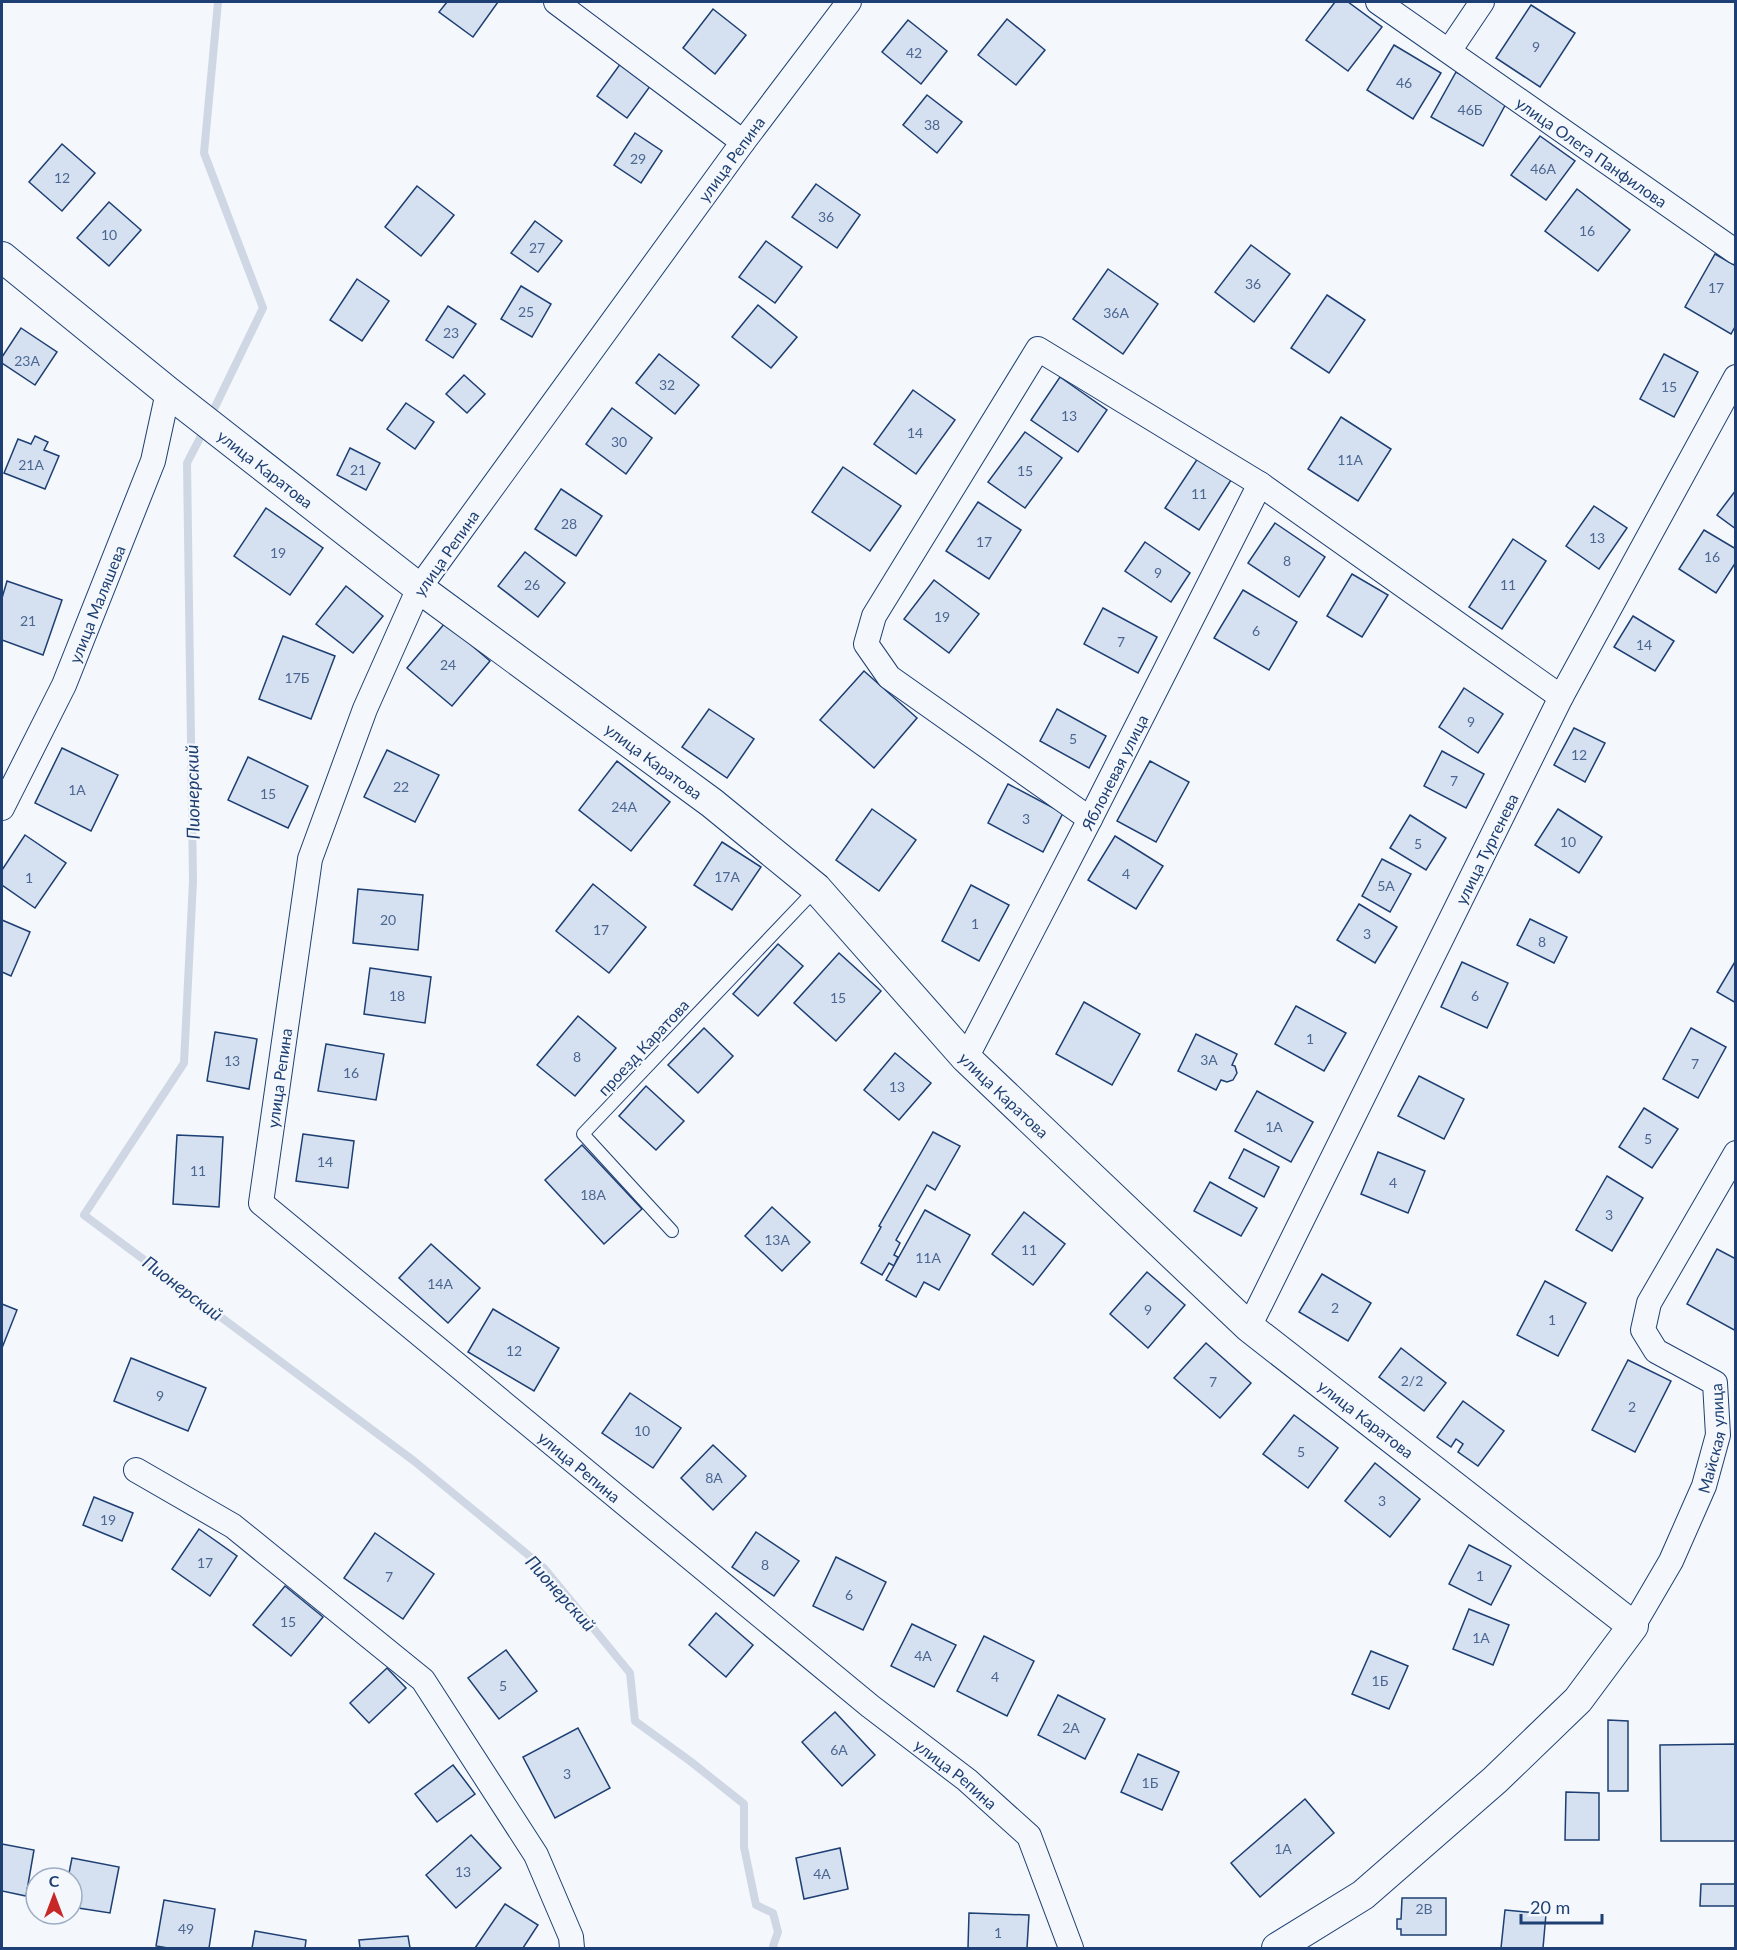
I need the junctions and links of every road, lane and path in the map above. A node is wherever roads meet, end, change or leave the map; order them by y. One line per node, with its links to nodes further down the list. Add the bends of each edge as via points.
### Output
1 (556, 2): 6 (street)
2 (849, 2): 6 (street, улица Репина)
3 (1378, 2): 5 (street, улица Олега Панфилова)
4 (1482, 2): 5 (street)
5 (1449, 51): 7 (street, улица Олега Панфилова)
6 (743, 142): 12 (street, улица Репина)
7 (1736, 252)
8 (2, 257): 10 (street, улица Каратова)
9 (1736, 377): 13 (street, улица Тургенева)
10 (168, 392): 12 (street, улица Каратова); 14 (street, улица Маляшева, via 153,461 64,685)
11 (1260, 484): 13 (street); 15 (street, Яблоневая улица); 15 (street, via 1038,349 874,615 866,644 889,677)
12 (419, 588): 16 (street, улица Каратова, via 712,803); 24 (street, улица Репина, via 365,709 310,859 261,1203 870,1706 967,1780 1029,1836)
13 (1561, 698): 20 (street, улица Тургенева)
14 (2, 808)
15 (1090, 819): 17 (street, Яблоневая улица)
16 (816, 888): 17 (street, улица Каратова); 19 (lane, проезд Каратова, via 584,1134)
17 (966, 1058): 20 (street, улица Каратова)
18 (1736, 1153): 22 (street, Майская улица, via 1649,1302 1643,1330 1656,1351 1715,1383 1718,1435 1704,1486 1671,1561)
19 (672, 1231)
20 (1249, 1327): 22 (street, улица Каратова)
21 (136, 1470): 23 (street, via 232,1526 423,1680 536,1855 571,1937)
22 (1634, 1626): 25 (street, via 1578,1701 1495,1780 1363,1894)
23 (572, 1948)
24 (1071, 1948)
25 (1277, 1948)

